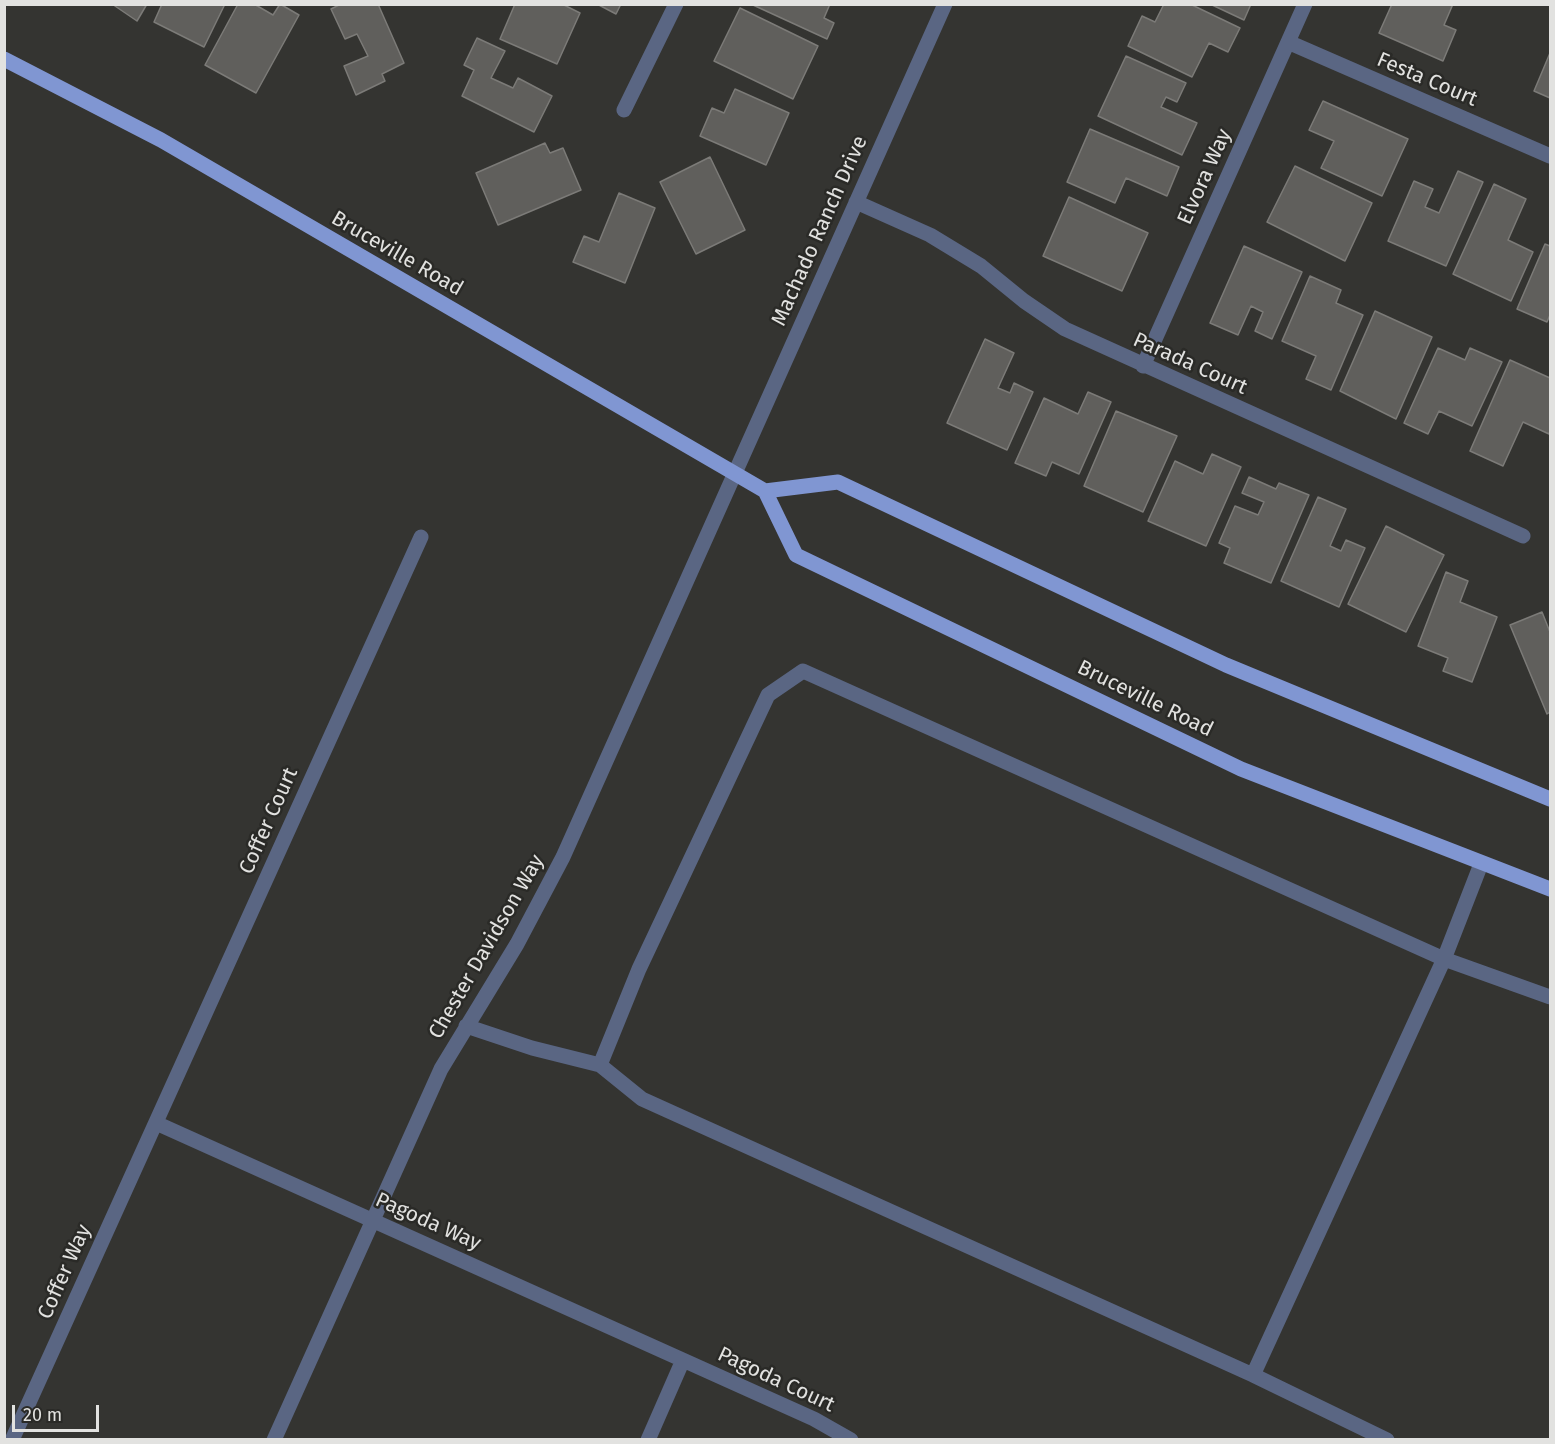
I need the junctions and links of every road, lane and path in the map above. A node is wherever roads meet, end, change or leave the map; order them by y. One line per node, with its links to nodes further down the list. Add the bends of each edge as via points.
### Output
1 (676, 4): 6 (street)
2 (945, 4): 8 (street, Machado Ranch Drive)
3 (1305, 4): 4 (street, Elvora Way)
4 (1288, 42): 7 (street, Festa Court); 9 (street, Elvora Way)
5 (4, 58): 10 (main road, Bruceville Road, via 171,146)
6 (624, 110)
7 (1551, 156)
8 (856, 201): 9 (street, Parada Court, via 930,235 981,266 1065,329); 10 (street, Machado Ranch Drive)
9 (1143, 366): 12 (street, Parada Court)
10 (734, 475): 11 (main road, Bruceville Road); 19 (street, Chester Davidson Way, via 562,857 517,944)
11 (765, 491): 14 (main road, via 838,482 1226,665); 15 (main road, Bruceville Road, via 796,555 1241,769)
12 (1523, 536)
13 (421, 537): 21 (street, Coffer Court)
14 (1551, 799)
15 (1481, 864): 16 (main road, Bruceville Road); 17 (street)
16 (1551, 889)
17 (1444, 959): 18 (street); 20 (street, via 803,671 768,695 639,969); 24 (street)
18 (1551, 998)
19 (466, 1026): 20 (street); 22 (street, Chester Davidson Way, via 441,1070)
20 (600, 1065): 24 (street, via 642,1099)
21 (156, 1123): 22 (street, Pagoda Way); 25 (street, Coffer Way)
22 (372, 1220): 23 (street, Pagoda Way); 26 (street, Chester Davidson Way)
23 (683, 1360): 27 (street); 28 (street, Pagoda Court, via 814,1419)
24 (1253, 1375): 29 (street)
25 (12, 1440)
26 (274, 1440)
27 (648, 1440)
28 (851, 1440)
29 (1387, 1440)

